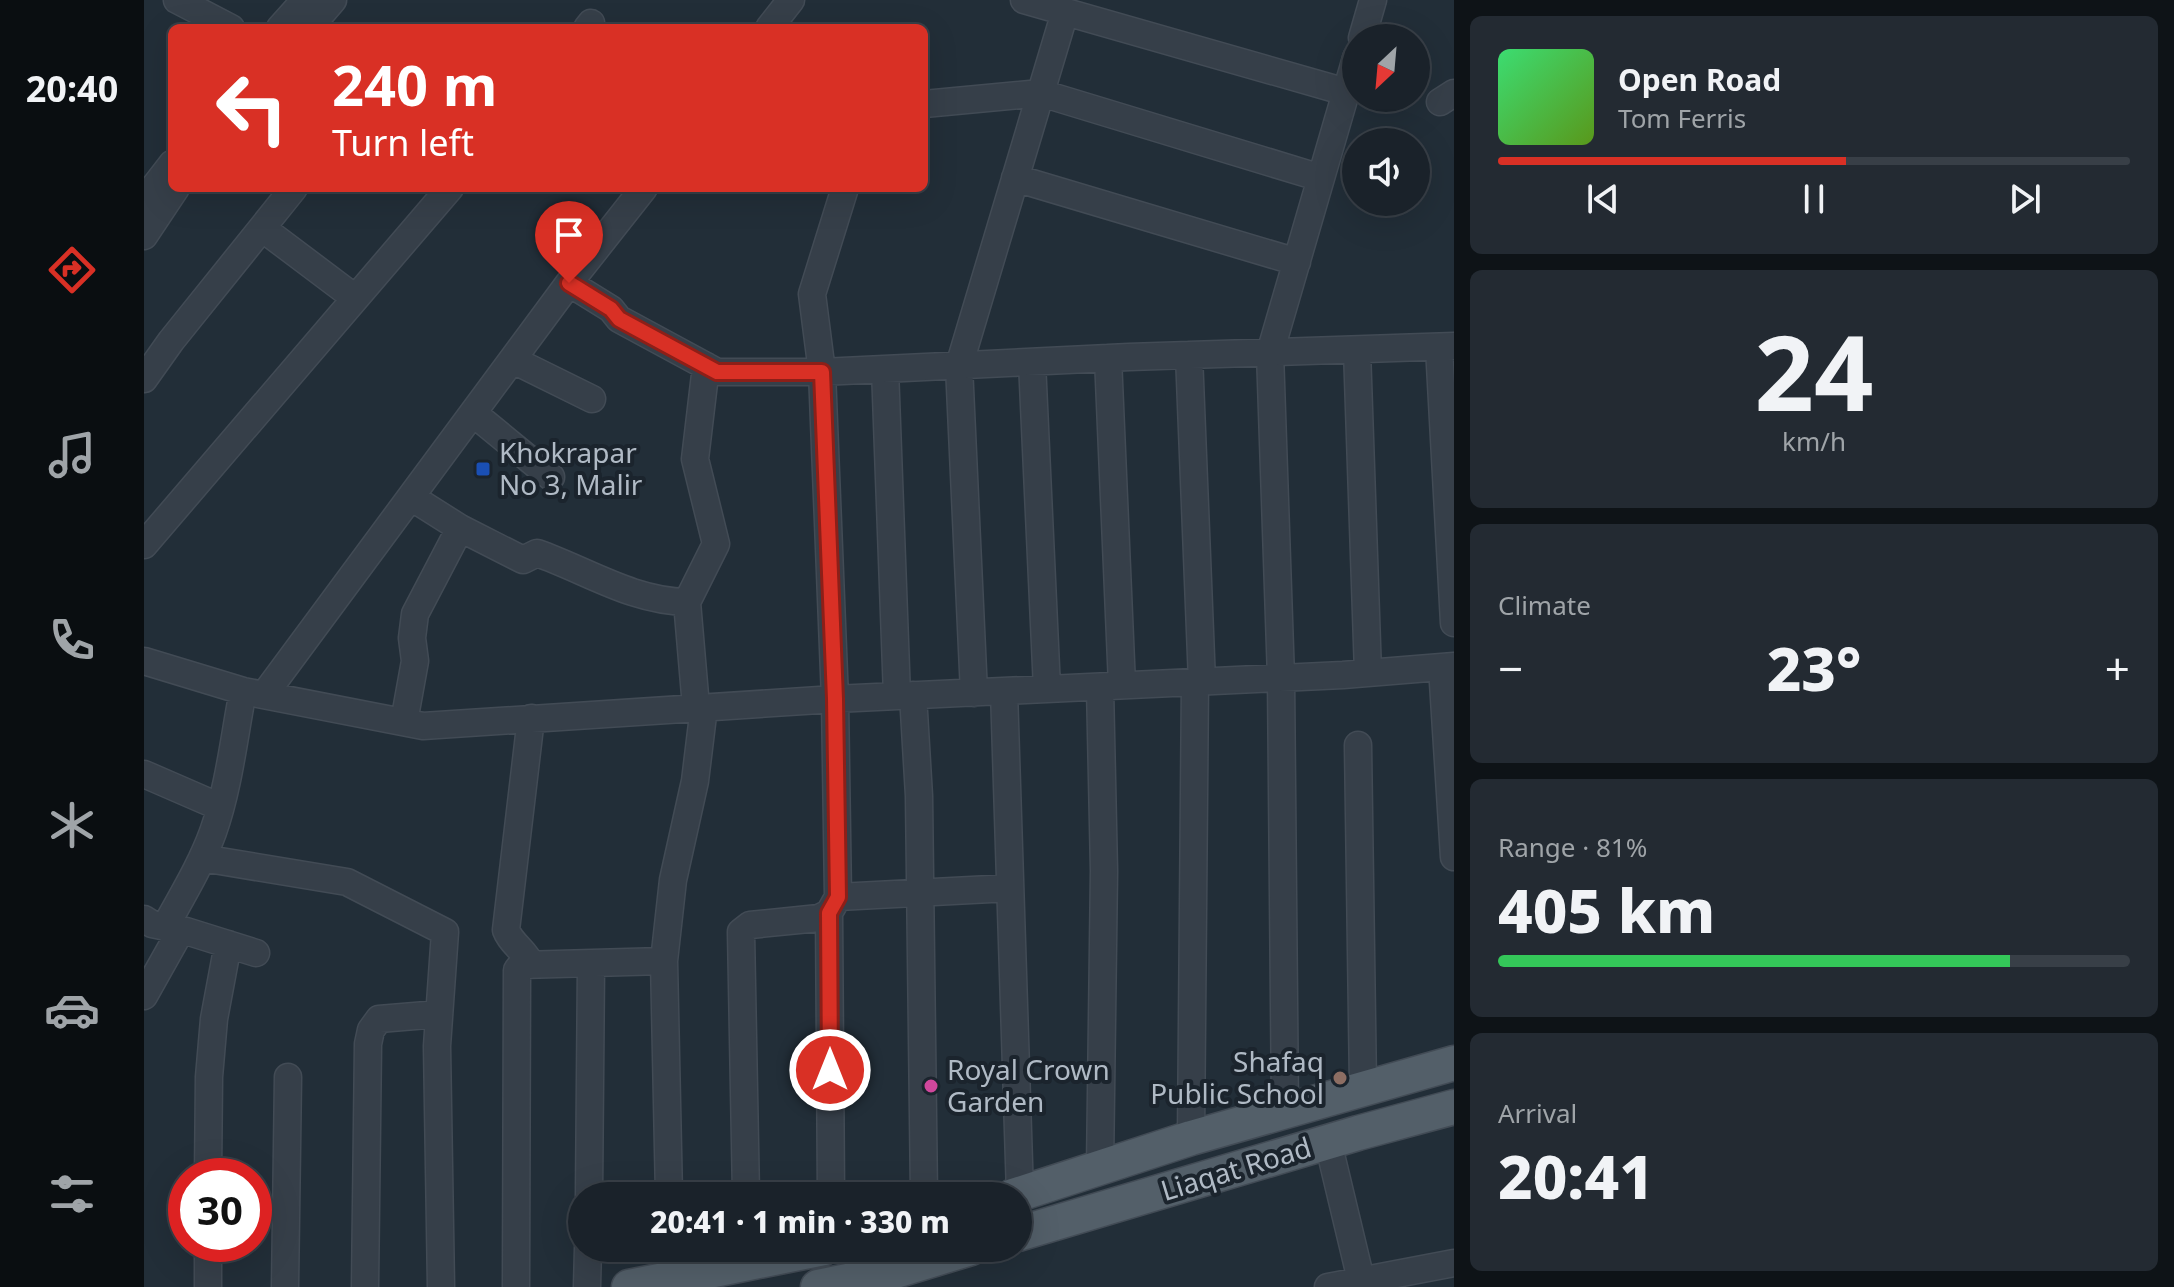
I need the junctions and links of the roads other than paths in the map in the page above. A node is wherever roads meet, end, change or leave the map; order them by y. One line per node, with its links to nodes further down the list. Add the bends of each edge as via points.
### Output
1 (177, 0): 8 (street)
2 (305, 0): 9 (street)
3 (333, 0): 10 (street)
4 (791, 0): 11 (street)
5 (1024, 0): 7 (street)
6 (1367, 1): 12 (street)
7 (1059, 7): 13 (street); 14 (street)
8 (223, 24)
9 (284, 24)
10 (312, 24)
11 (772, 24)
12 (1364, 24)
13 (1342, 91)
14 (1041, 93): 15 (street); 18 (street); 19 (street)
15 (928, 104)
16 (1342, 106): 19 (street)
17 (168, 169): 25 (street)
18 (1015, 178): 28 (street); 39 (street)
19 (1321, 178): 28 (street)
20 (173, 192): 27 (street)
21 (291, 192): 26 (street)
22 (447, 192): 30 (street)
23 (641, 192): 29 (street)
24 (844, 192): 41 (street, via 812,294)
25 (144, 200)
26 (262, 228): 30 (street); 42 (street)
27 (144, 236)
28 (1297, 262): 33 (street)
29 (569, 283): 36 (street); 38 (street, via 619,319)
30 (355, 298): 48 (street)
31 (1446, 347): 32 (street); 50 (street)
32 (1357, 350): 33 (street); 53 (street)
33 (1270, 353): 34 (street); 54 (street)
34 (1189, 355): 35 (street); 55 (street)
35 (1108, 358): 37 (street); 56 (street)
36 (513, 360): 43 (street); 44 (street)
37 (1032, 362): 39 (street); 57 (street)
38 (706, 366): 41 (street, via 717,372); 49 (street, via 695,459 716,544)
39 (959, 366): 40 (street); 60 (street)
40 (885, 369): 41 (street); 61 (street)
41 (822, 372): 62 (street)
42 (144, 379)
43 (592, 399)
44 (473, 413): 45 (street); 46 (street)
45 (551, 477)
46 (411, 497): 47 (street); 59 (street)
47 (460, 528): 49 (street, via 523,560 537,553 638,595); 65 (street, via 415,614 415,661)
48 (144, 545)
49 (687, 602): 63 (street)
50 (1454, 623)
51 (144, 661): 59 (street)
52 (1448, 666): 53 (street); 69 (street)
53 (1368, 673): 54 (street)
54 (1281, 678): 55 (street); 86 (street)
55 (1199, 682): 56 (street); 87 (street)
56 (1111, 686): 57 (street); 90 (street)
57 (1047, 689): 58 (street)
58 (1004, 691): 60 (street); 71 (street)
59 (254, 693): 65 (street); 68 (street)
60 (974, 693): 61 (street)
61 (905, 696): 62 (street); 72 (street, via 919,796)
62 (835, 699): 63 (street); 73 (street)
63 (700, 707): 64 (street); 77 (street, via 695,781 673,880)
64 (531, 718): 65 (street, via 423,726); 79 (street, via 506,930)
65 (404, 722)
66 (1358, 745): 84 (street)
67 (144, 774): 68 (street)
68 (220, 807): 70 (street)
69 (1454, 857)
70 (202, 858): 74 (street); 81 (street, via 347,882 442,930)
71 (1010, 888): 72 (street); 96 (street)
72 (920, 893): 73 (street); 95 (street)
73 (833, 905): 93 (street, via 819,918 750,925 741,932); 94 (street)
74 (163, 925): 75 (street); 80 (street)
75 (228, 944): 76 (street); 89 (street, via 214,1019)
76 (256, 953)
77 (664, 961): 78 (street); 92 (street)
78 (591, 964): 79 (street); 91 (street)
79 (531, 965): 110 (street, via 517,970)
80 (144, 996)
81 (439, 1014): 108 (street, via 379,1019 371,1030); 109 (street)
82 (1454, 1063): 84 (main road)
83 (288, 1077): 107 (street)
84 (1363, 1087): 86 (main road)
85 (1454, 1107): 88 (main road, Liaqat Road)
86 (1285, 1110): 87 (main road)
87 (1191, 1138): 90 (main road)
88 (1328, 1142): 98 (main road, Liaqat Road); 105 (street)
89 (208, 1158)
90 (1100, 1168): 97 (main road)
91 (589, 1182)
92 (669, 1182)
93 (746, 1182)
94 (831, 1182)
95 (924, 1182)
96 (1017, 1182)
97 (1032, 1190)
98 (1032, 1230)
99 (208, 1262): 106 (street)
100 (588, 1262): 111 (street)
101 (936, 1262): 104 (main road)
102 (1454, 1263): 105 (street)
103 (670, 1264): 112 (main road)
104 (892, 1280): 113 (main road)
105 (1379, 1281): 114 (street)
106 (208, 1287)
107 (285, 1287)
108 (365, 1287)
109 (441, 1287)
110 (516, 1287)
111 (587, 1287)
112 (629, 1287)
113 (818, 1287)
114 (1328, 1287)

